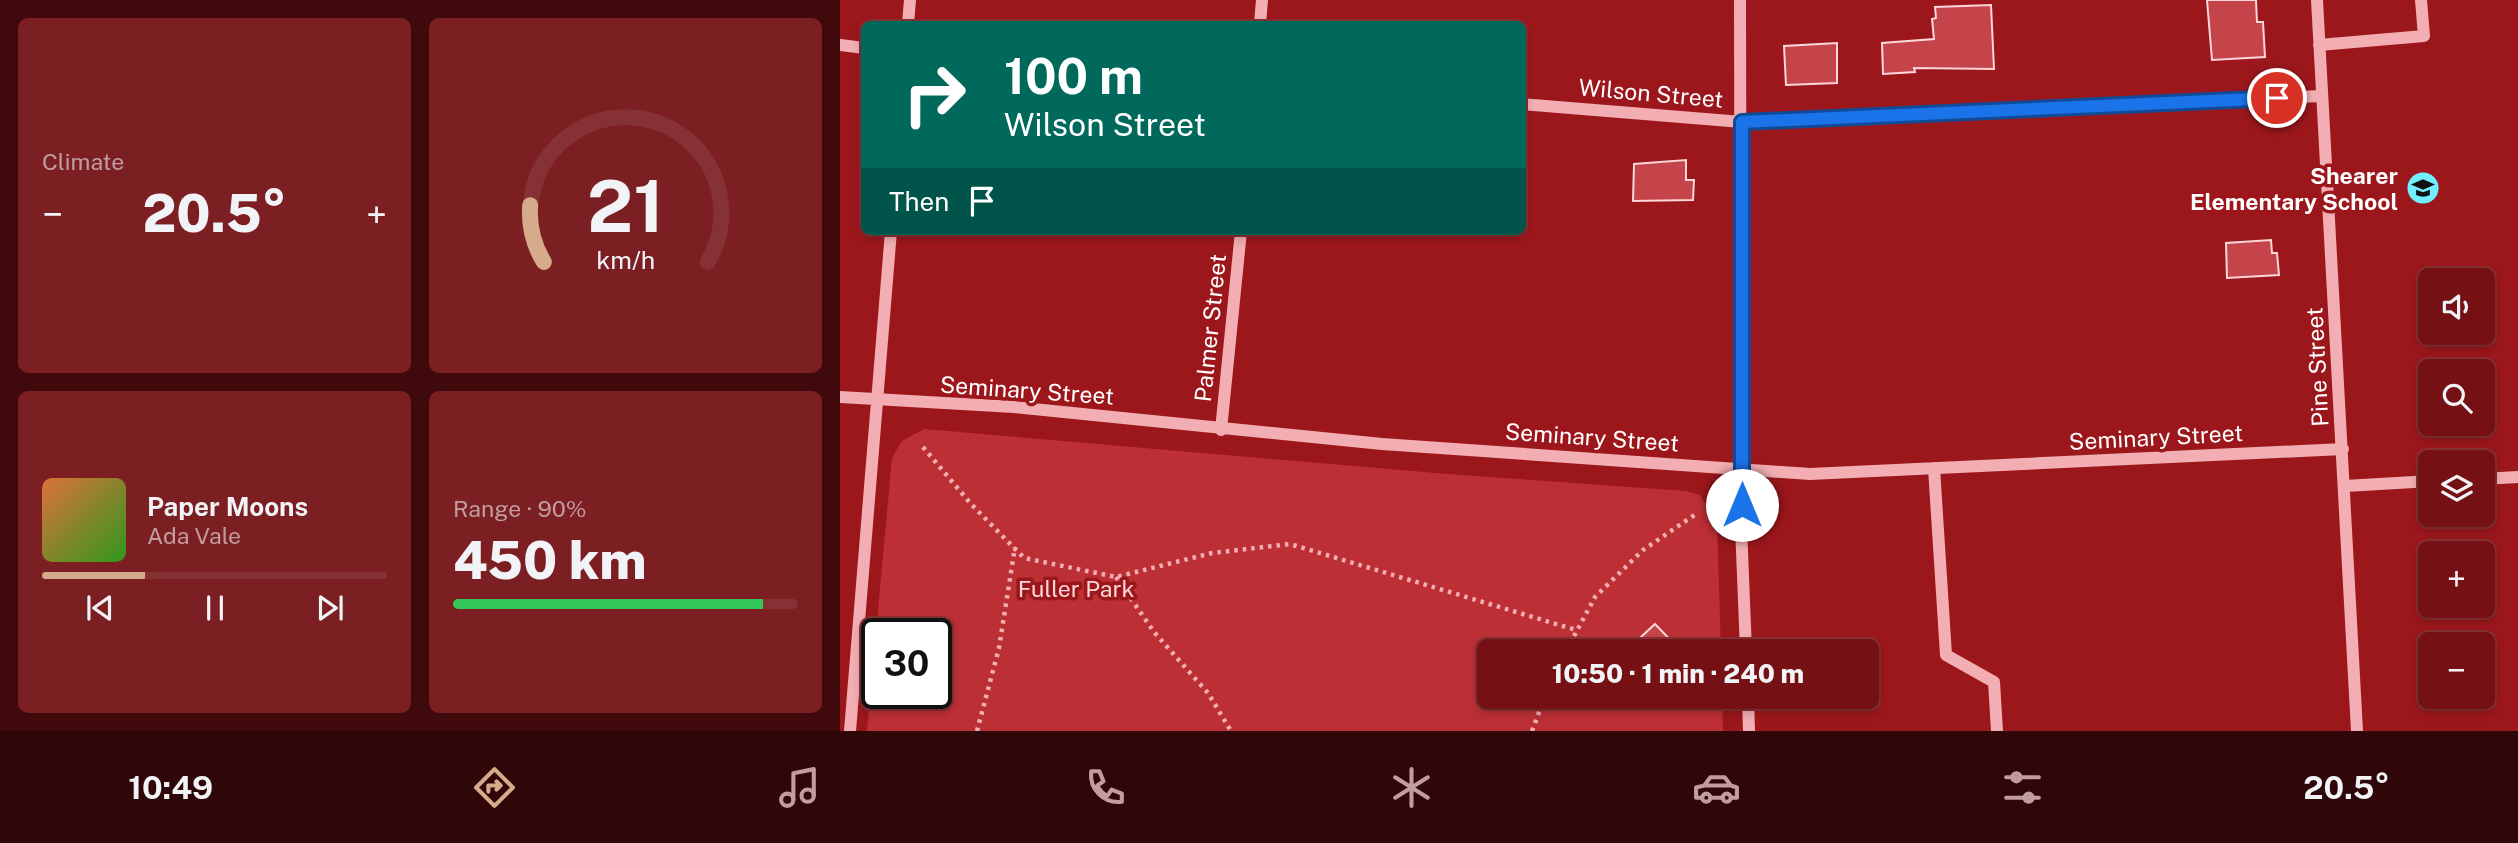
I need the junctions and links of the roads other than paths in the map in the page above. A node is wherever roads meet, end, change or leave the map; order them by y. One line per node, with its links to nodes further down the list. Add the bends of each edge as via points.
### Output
1 (910, 0): 6 (street)
2 (1262, 0): 7 (street)
3 (1740, 0): 13 (street)
4 (2317, 0): 9 (street, Pine Street)
5 (2421, 0): 9 (street, via 2424,36)
6 (908, 21)
7 (1260, 21)
8 (840, 45): 10 (street)
9 (2319, 45): 11 (street, Pine Street)
10 (861, 48)
11 (2322, 96): 13 (street, Wilson Street); 19 (street, Pine Street)
12 (1526, 104): 13 (street, Wilson Street)
13 (1742, 122): 20 (street)
14 (891, 235): 17 (street)
15 (1241, 235): 18 (street, Palmer Street)
16 (840, 397): 17 (street, Seminary Street)
17 (878, 402): 18 (street, Seminary Street, via 1014,407); 28 (street)
18 (1222, 430): 20 (street, Seminary Street)
19 (2343, 449): 21 (street, Seminary Street); 25 (street, Pine Street)
20 (1743, 468): 21 (street, Seminary Street, via 1810,474); 26 (street)
21 (1934, 468): 30 (street, via 1946,655 1994,682)
22 (2518, 477): 23 (street)
23 (2495, 478)
24 (2418, 482): 25 (street)
25 (2344, 486): 31 (street, Pine Street)
26 (1746, 639)
27 (1748, 709): 29 (street)
28 (850, 731)
29 (1749, 731)
30 (1997, 731)
31 (2357, 731)

